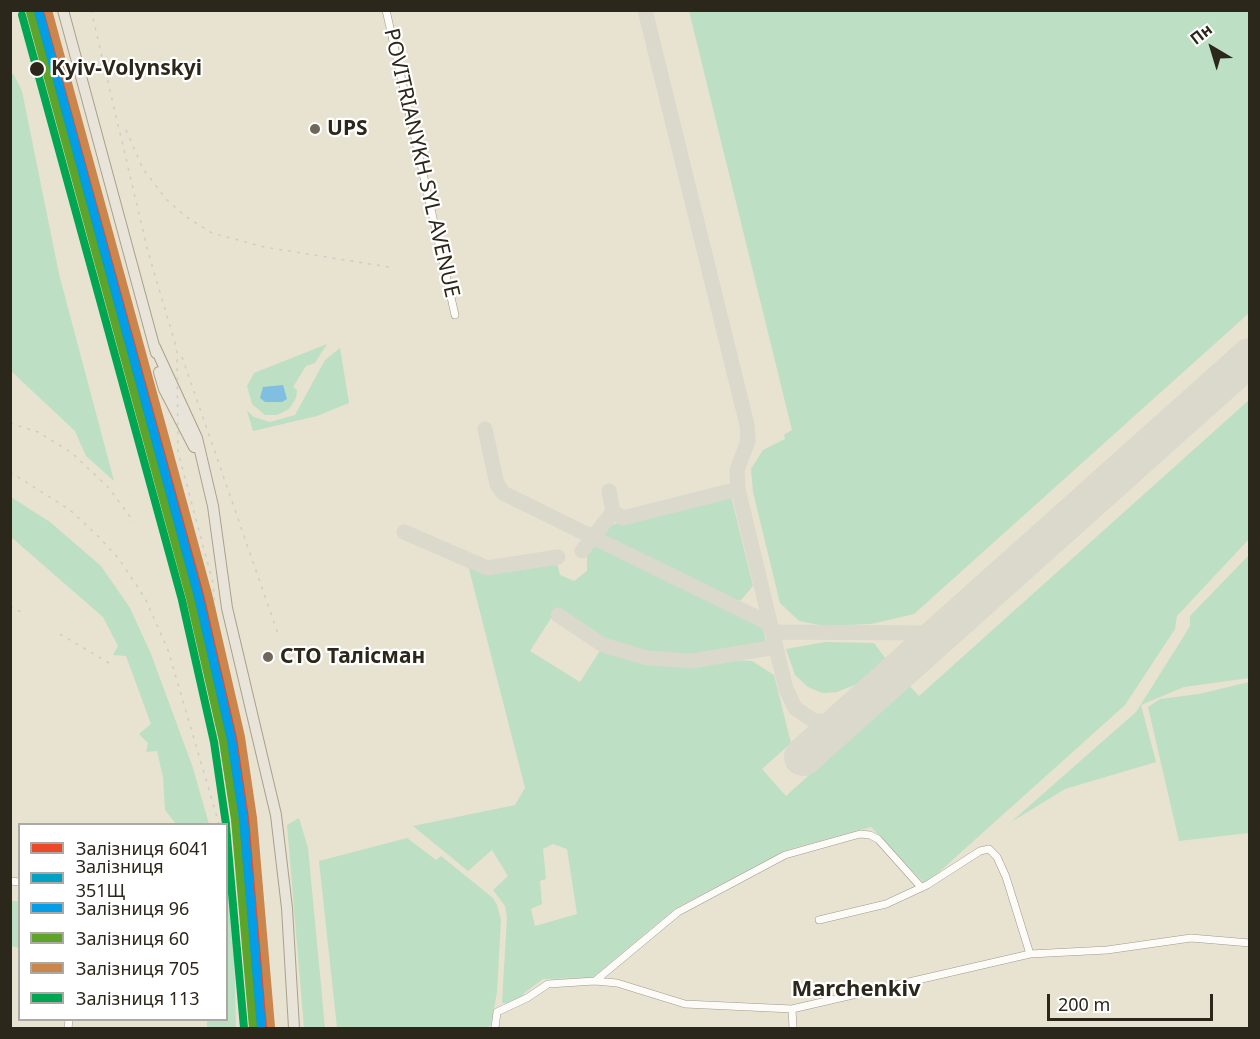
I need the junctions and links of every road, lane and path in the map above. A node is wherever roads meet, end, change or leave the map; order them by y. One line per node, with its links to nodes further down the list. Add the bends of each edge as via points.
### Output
1 (63, 10): 4 (main road)
2 (68, 10): 4 (main road)
3 (386, 10): 5 (street, POVITRIANYKH SYL AVENUE)
4 (71, 30): 12 (main road, via 164,389 202,463 213,506 227,608 276,815 289,932)
5 (455, 315)
6 (920, 886): 7 (street, via 886,903); 9 (street, via 989,849 1006,877); 10 (street, via 870,835 860,834 785,855 678,912)
7 (819, 920)
8 (1250, 944): 9 (street, via 1191,938 1107,950)
9 (1030, 954): 11 (street)
10 (595, 981): 11 (street, via 686,1004); 13 (street, via 543,986 497,1012)
11 (792, 1009): 14 (street)
12 (294, 1029)
13 (495, 1029)
14 (793, 1029)

